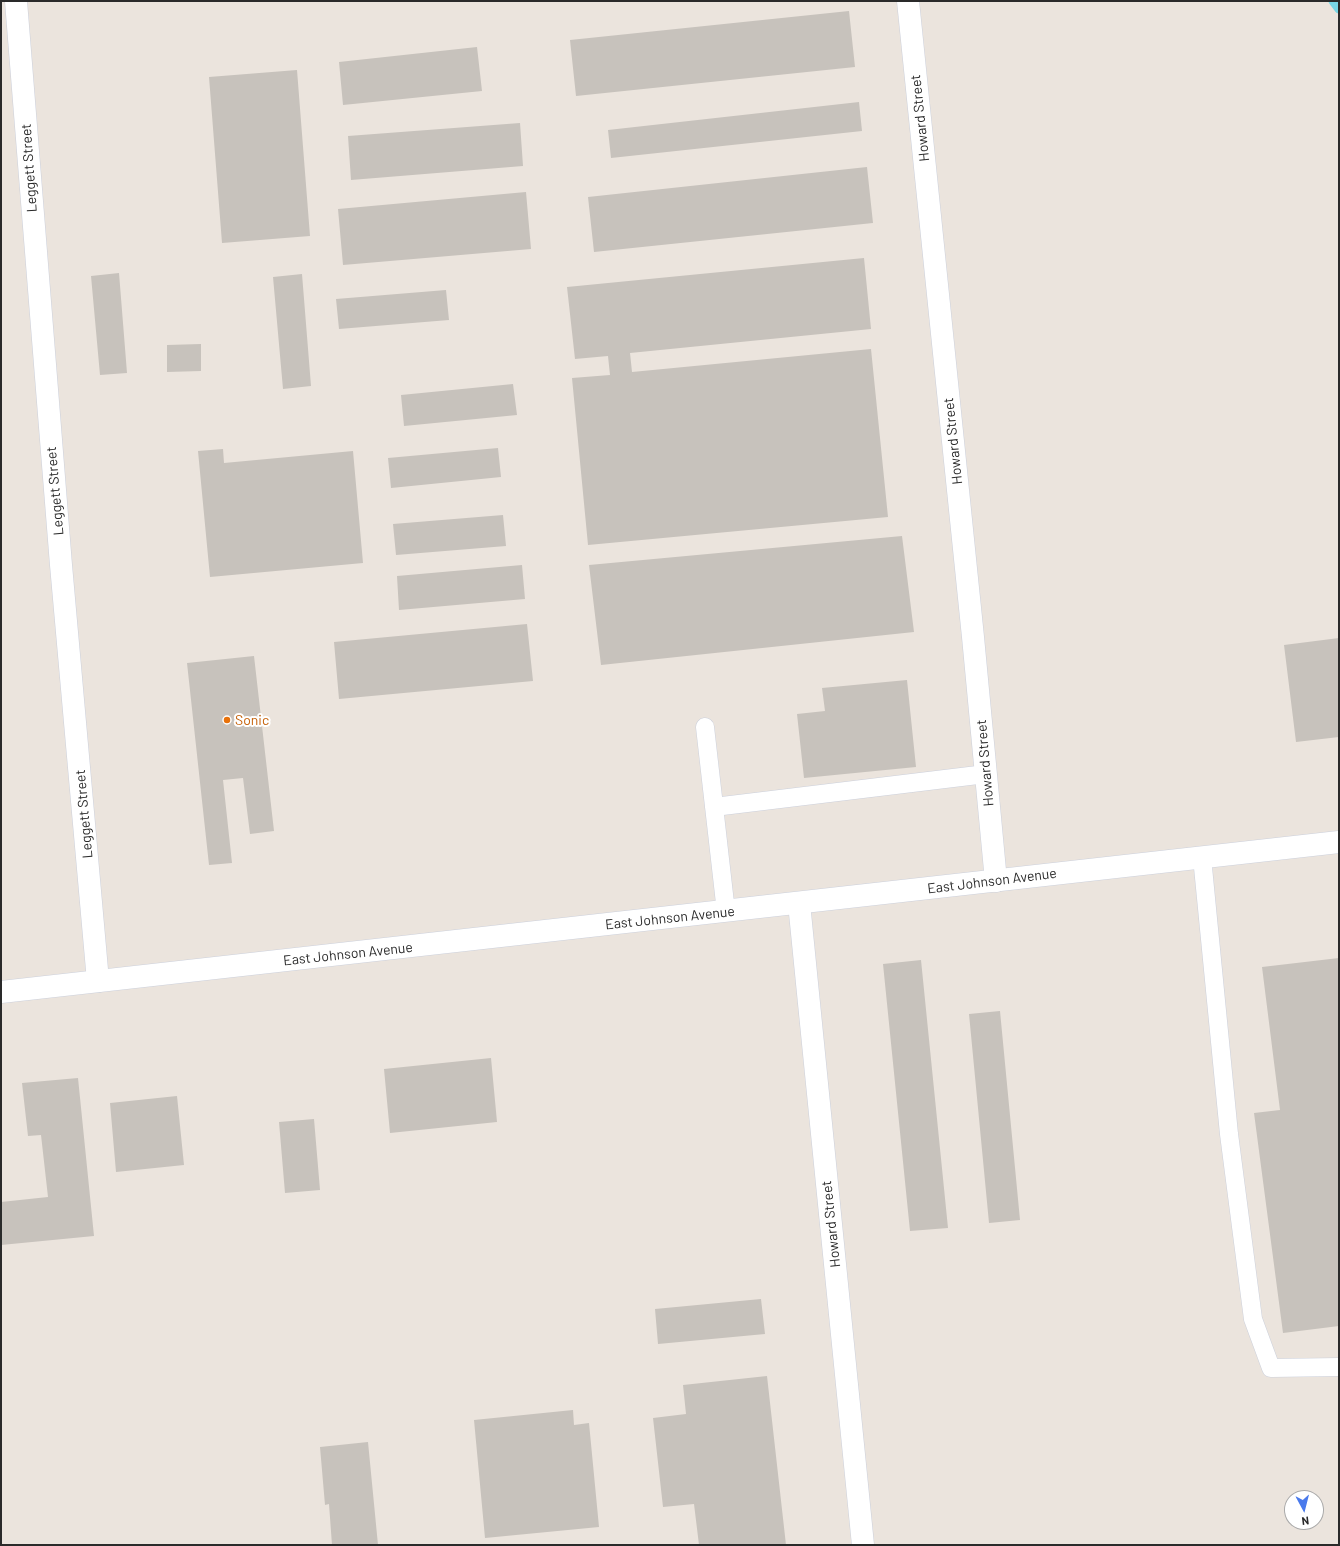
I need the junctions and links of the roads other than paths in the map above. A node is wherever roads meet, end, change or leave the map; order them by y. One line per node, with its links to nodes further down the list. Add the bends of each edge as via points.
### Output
1 (16, 1): 11 (street, Leggett Street)
2 (908, 1): 4 (street, Howard Street)
3 (705, 728): 5 (lane)
4 (986, 774): 5 (lane); 8 (street, Howard Street)
5 (714, 806): 10 (lane)
6 (1339, 842): 7 (street, East Johnson Avenue)
7 (1202, 857): 8 (street, East Johnson Avenue); 13 (lane, via 1229,1134 1253,1319 1271,1368)
8 (996, 881): 9 (street, East Johnson Avenue)
9 (799, 903): 10 (street, East Johnson Avenue); 14 (street, Howard Street)
10 (726, 912): 11 (street, East Johnson Avenue)
11 (98, 981): 12 (street, East Johnson Avenue)
12 (1, 992)
13 (1339, 1367)
14 (863, 1545)

